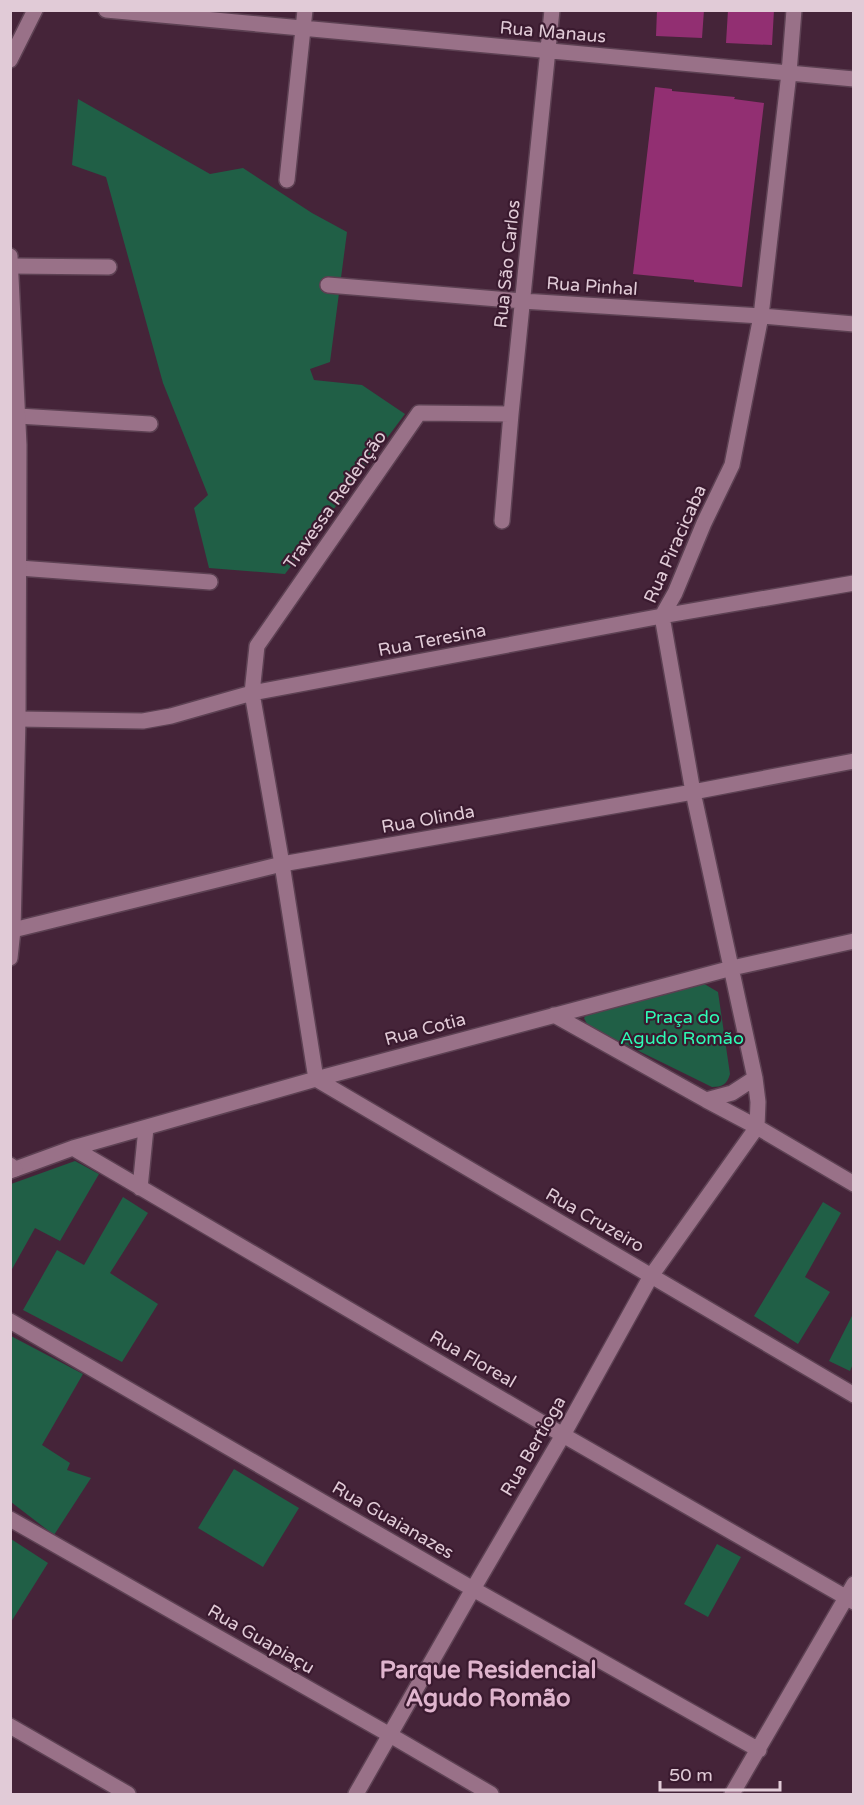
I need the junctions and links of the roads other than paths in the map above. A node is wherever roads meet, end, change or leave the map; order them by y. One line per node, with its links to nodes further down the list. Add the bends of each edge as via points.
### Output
1 (35, 10): 8 (street)
2 (106, 10): 6 (street, Rua Manaus)
3 (305, 10): 6 (street)
4 (552, 10): 7 (street, Rua São Carlos)
5 (794, 10): 9 (street, Rua Piracicaba)
6 (303, 29): 7 (street, Rua Manaus); 11 (street)
7 (548, 51): 9 (street, Rua Manaus); 17 (street, Rua São Carlos)
8 (10, 60)
9 (789, 73): 10 (street, Rua Manaus); 18 (street, Rua Piracicaba)
10 (854, 79)
11 (287, 180)
12 (10, 256): 13 (street)
13 (11, 266): 14 (street); 16 (street)
14 (109, 267)
15 (328, 285): 17 (street, Rua Pinhal)
16 (11, 288): 21 (street)
17 (522, 301): 18 (street, Rua Pinhal); 20 (street, Rua São Carlos)
18 (761, 316): 19 (street, Rua Pinhal); 27 (street, Rua Piracicaba, via 732,465)
19 (854, 324)
20 (511, 414): 23 (street, Rua São Carlos); 28 (street, Travessa Redenção, via 419,413 257,646)
21 (18, 416): 22 (street); 24 (street)
22 (150, 424)
23 (502, 521)
24 (19, 568): 25 (street); 29 (street)
25 (210, 582)
26 (854, 583): 27 (street, Rua Teresina)
27 (662, 616): 28 (street, Rua Teresina); 31 (street, Rua Piracicaba)
28 (252, 693): 29 (street, Rua Teresina, via 143,721); 32 (street)
29 (18, 719): 33 (street)
30 (854, 761): 31 (street, Rua Olinda)
31 (693, 792): 32 (street, Rua Olinda); 36 (street, Rua Piracicaba)
32 (282, 864): 33 (street, Rua Olinda); 39 (street)
33 (14, 930): 35 (street)
34 (854, 941): 36 (street, Rua Cotia)
35 (10, 958)
36 (732, 968): 37 (street, Rua Cotia); 38 (street, Rua Piracicaba)
37 (554, 1015): 39 (street, Rua Cotia); 40 (street)
38 (755, 1078): 40 (street, via 732,1093); 41 (street, Rua Piracicaba)
39 (316, 1079): 42 (street, Rua Cotia); 47 (street, Rua Cruzeiro)
40 (706, 1100): 41 (street)
41 (757, 1127): 45 (street); 47 (street, Rua Bertioga)
42 (146, 1128): 43 (street, Rua Cotia); 46 (street)
43 (73, 1148): 44 (street, Rua Cotia); 46 (street, Rua Floreal)
44 (12, 1168)
45 (854, 1184)
46 (141, 1188): 50 (street, Rua Floreal)
47 (651, 1276): 49 (street, Rua Cruzeiro); 50 (street, Rua Bertioga)
48 (10, 1321): 53 (street, Rua Guaianazes)
49 (854, 1395)
50 (563, 1435): 53 (street, Rua Bertioga); 54 (street, Rua Floreal)
51 (10, 1519): 56 (street, Rua Guapiaçu)
52 (854, 1584): 54 (street)
53 (472, 1589): 56 (street, Rua Bertioga); 57 (street, Rua Guaianazes)
54 (850, 1600): 57 (street)
55 (10, 1726): 58 (street)
56 (390, 1735): 59 (street, Rua Bertioga); 60 (street, Rua Guapiaçu)
57 (759, 1750): 61 (street)
58 (128, 1794)
59 (356, 1794)
60 (491, 1794)
61 (732, 1794)

